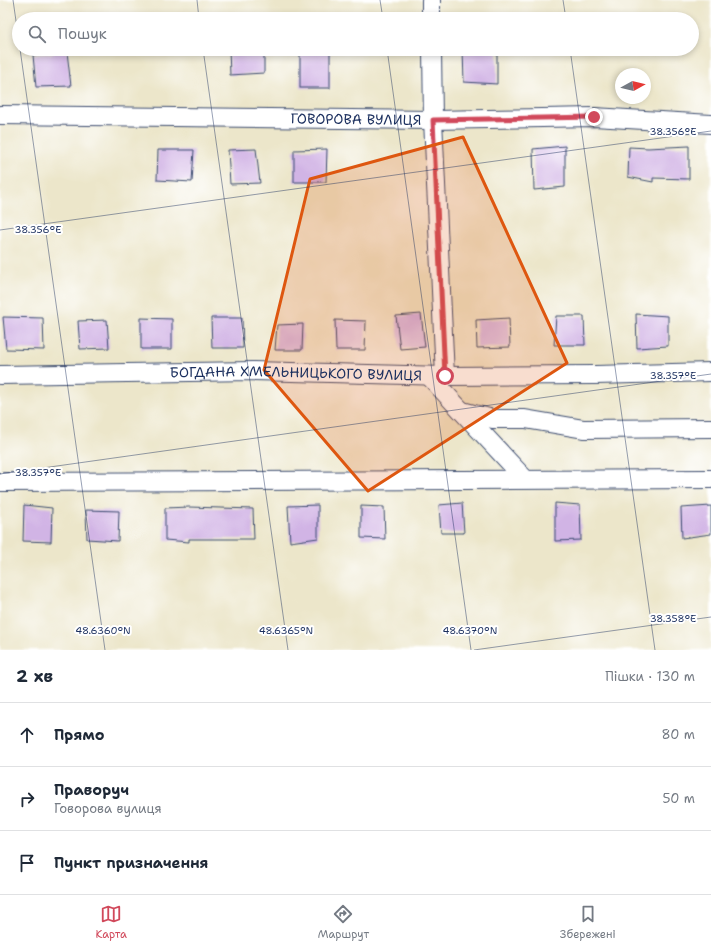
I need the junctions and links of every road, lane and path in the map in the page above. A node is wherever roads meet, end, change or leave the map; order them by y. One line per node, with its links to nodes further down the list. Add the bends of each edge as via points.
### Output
1 (431, 0): 2 (street)
2 (431, 12)
3 (432, 56): 5 (street)
4 (0, 115): 5 (street, ГОВОРОВА ВУЛИЦЯ)
5 (433, 120): 6 (street, ГОВОРОВА ВУЛИЦЯ, via 594,117); 9 (street)
6 (711, 124)
7 (711, 372): 9 (street, БОГДАНА ХМЕЛЬНИЦЬКОГО ВУЛИЦЯ)
8 (0, 375): 9 (street, БОГДАНА ХМЕЛЬНИЦЬКОГО ВУЛИЦЯ, via 253,371)
9 (437, 376): 10 (street)
10 (462, 411): 11 (street, via 493,419 525,419 584,429); 12 (street)
11 (711, 428)
12 (525, 479): 13 (street); 14 (street)
13 (711, 479)
14 (0, 482)

